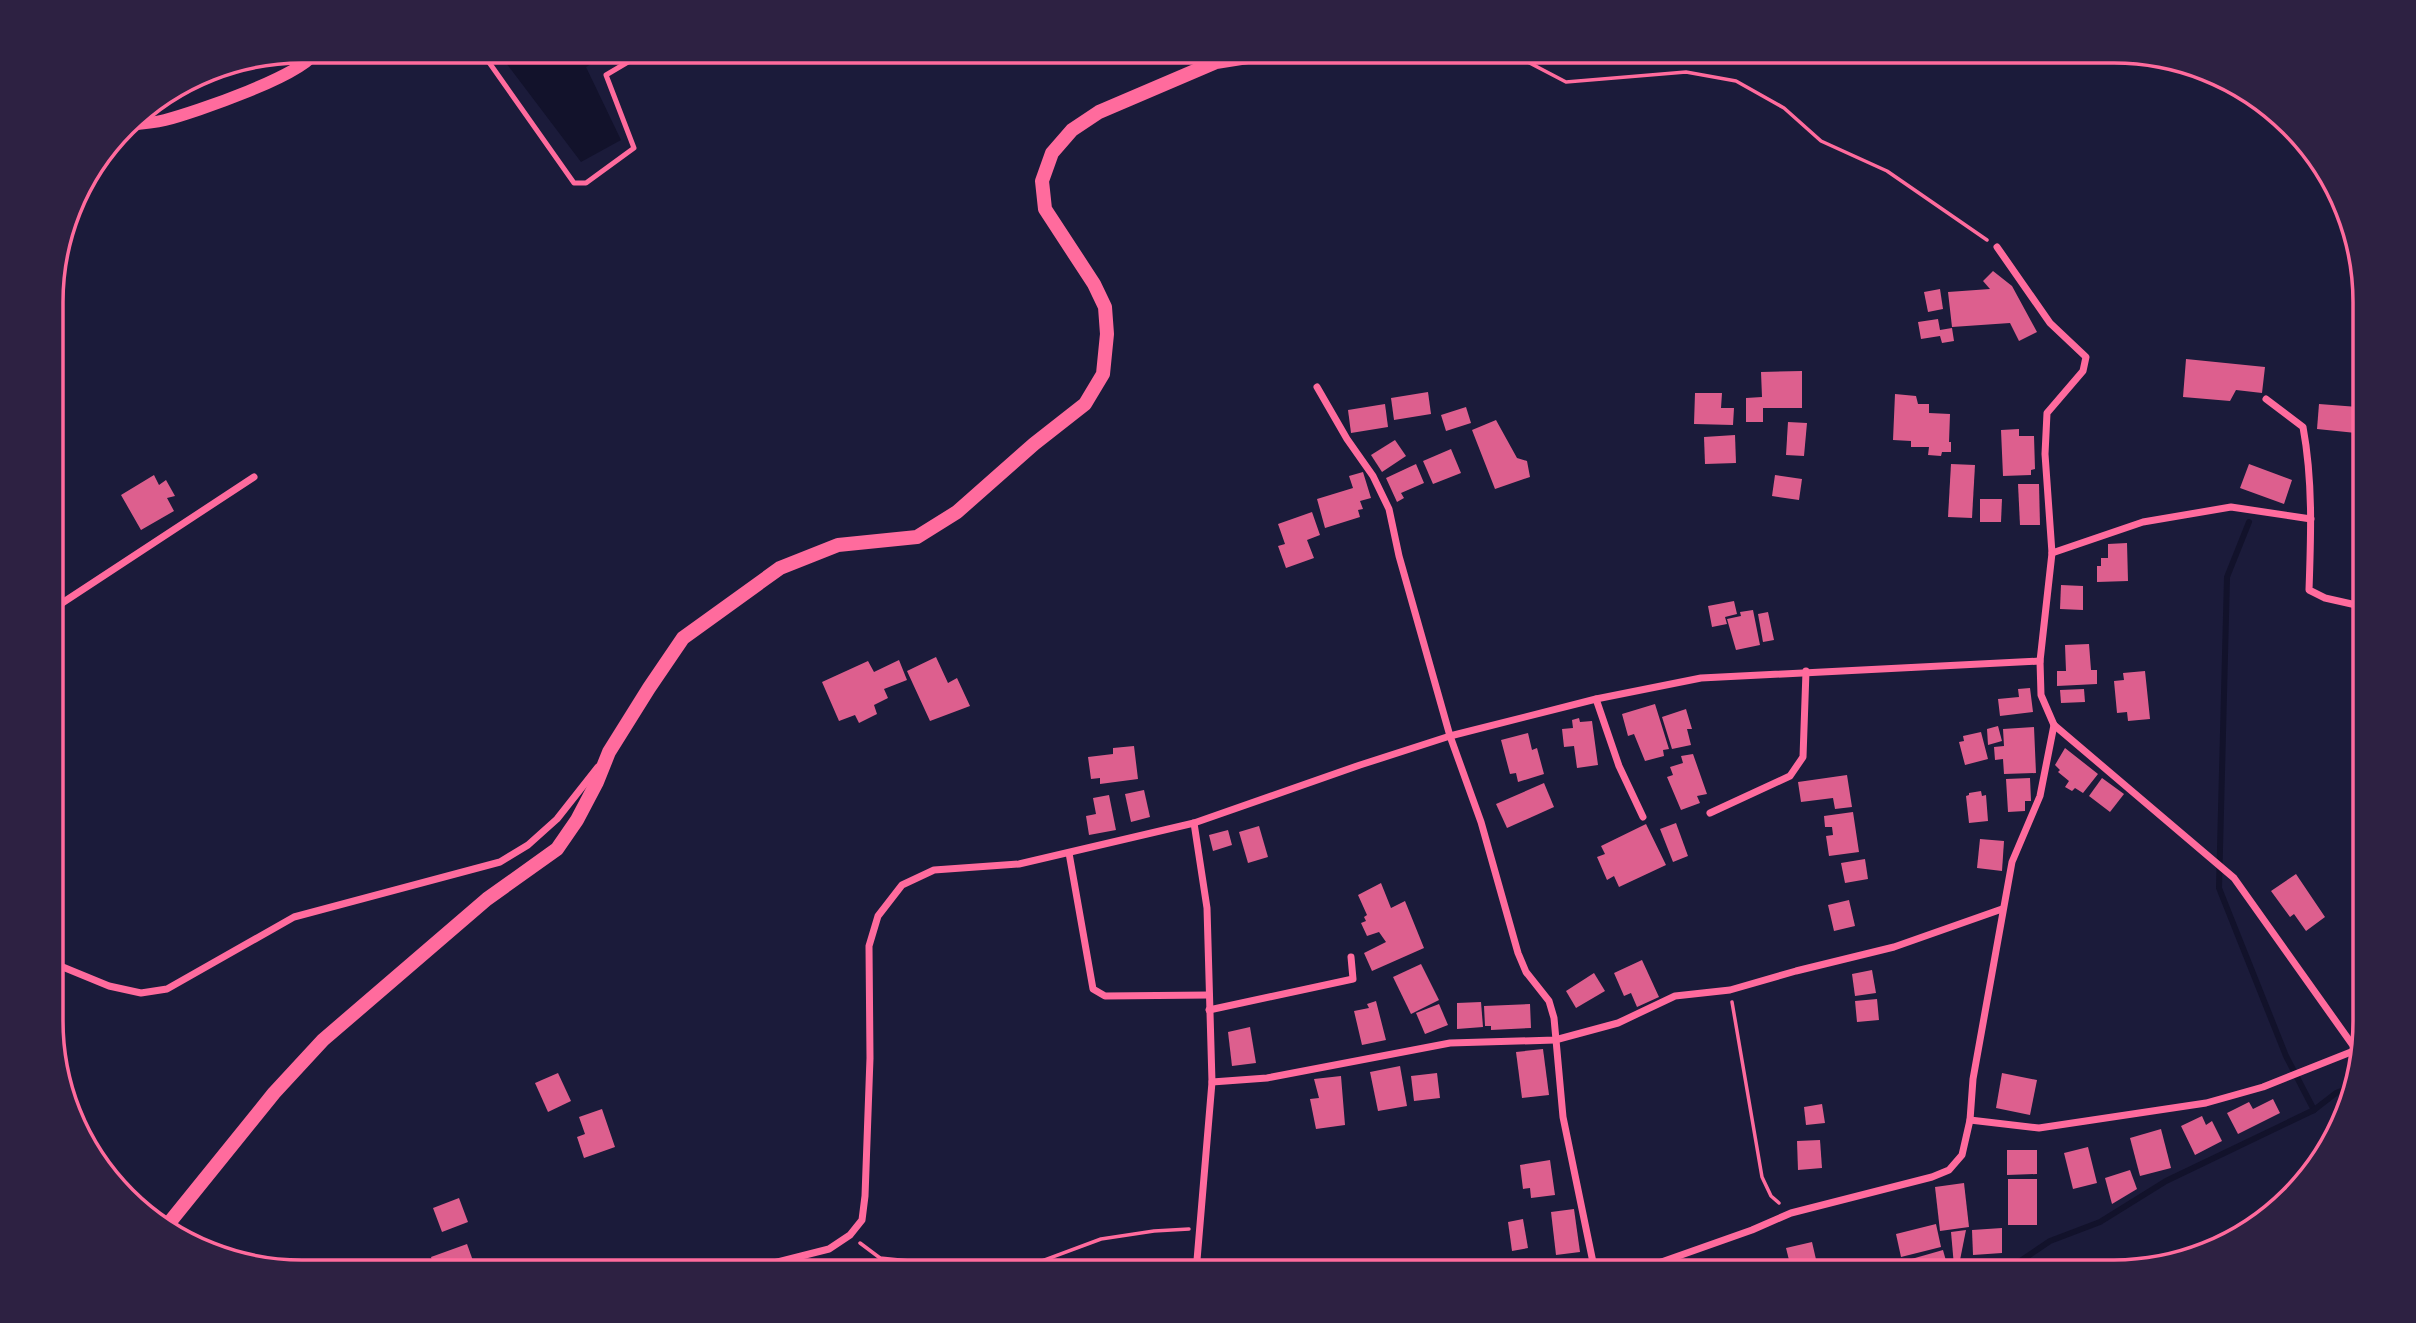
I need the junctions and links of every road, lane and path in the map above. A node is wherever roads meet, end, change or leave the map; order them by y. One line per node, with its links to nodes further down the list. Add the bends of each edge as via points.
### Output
1 (1213, 63): 20 (main road, via 1100,112 1072,130 1052,153 1042,181 1045,209 1105,307 1103,374 1085,404 957,512 917,537 838,545 780,568 683,638)
2 (1530, 63): 7 (path, via 1566,82 1686,72 1736,81 1784,108 1821,141 1887,172)
3 (304, 64): 6 (street, via 275,81 165,120)
4 (490, 64): 5 (lane, via 574,183 586,183 634,148 606,75)
5 (625, 64)
6 (144, 123)
7 (1997, 247): 12 (street, via 2050,323 2086,357 2083,371 2047,413)
8 (1317, 387): 19 (street, via 1389,509)
9 (2266, 399): 11 (street, via 2302,427)
10 (254, 477): 13 (street)
11 (2311, 519): 12 (street, via 2231,507 2143,522); 14 (street, via 2309,590)
12 (2052, 553): 15 (street)
13 (64, 602)
14 (2353, 604)
15 (2040, 661): 16 (street); 18 (street, via 2041,695)
16 (1806, 671): 17 (street, via 1701,678); 21 (street, via 1802,757 1790,776)
17 (1596, 699): 19 (street); 22 (street)
18 (2054, 725): 25 (street, via 2040,796 2012,862); 32 (street, via 2234,878)
19 (1450, 736): 23 (street); 31 (street, via 1481,822 1518,953 1526,972 1549,1001)
20 (609, 752): 27 (street, via 556,819 528,845 500,862 294,917 167,989 141,993); 37 (main road, via 577,820 556,849 487,900 323,1040)
21 (1710, 813)
22 (1643, 817)
23 (1194, 823): 24 (street); 29 (street, via 1208,908)
24 (1069, 853): 29 (street, via 1093,989 1105,996); 39 (street, via 1019,864 934,870 902,885 878,916 869,946 865,1196 862,1220)
25 (2002, 909): 28 (street, via 1894,947); 35 (street)
26 (1351, 957): 30 (street, via 1353,979)
27 (63, 967)
28 (1730, 990): 31 (street, via 1675,996 1618,1023); 36 (path, via 1762,1177 1771,1196)
29 (1209, 995): 30 (street)
30 (1209, 1010): 34 (street)
31 (1555, 1040): 34 (street, via 1450,1044 1267,1078); 41 (street, via 1563,1117)
32 (2352, 1043)
33 (2351, 1055): 35 (street, via 2206,1103 2039,1128)
34 (1212, 1082): 38 (street)
35 (1970, 1120): 36 (street, via 1962,1156 1949,1170)
36 (1791, 1213): 42 (street)
37 (171, 1221)
38 (1199, 1228): 45 (path, via 1101,1239); 46 (street)
39 (850, 1235): 40 (path); 43 (street, via 829,1249)
40 (880, 1258): 44 (path)
41 (1592, 1259)
42 (1669, 1259)
43 (787, 1260)
44 (897, 1260)
45 (1045, 1260)
46 (1197, 1260)

